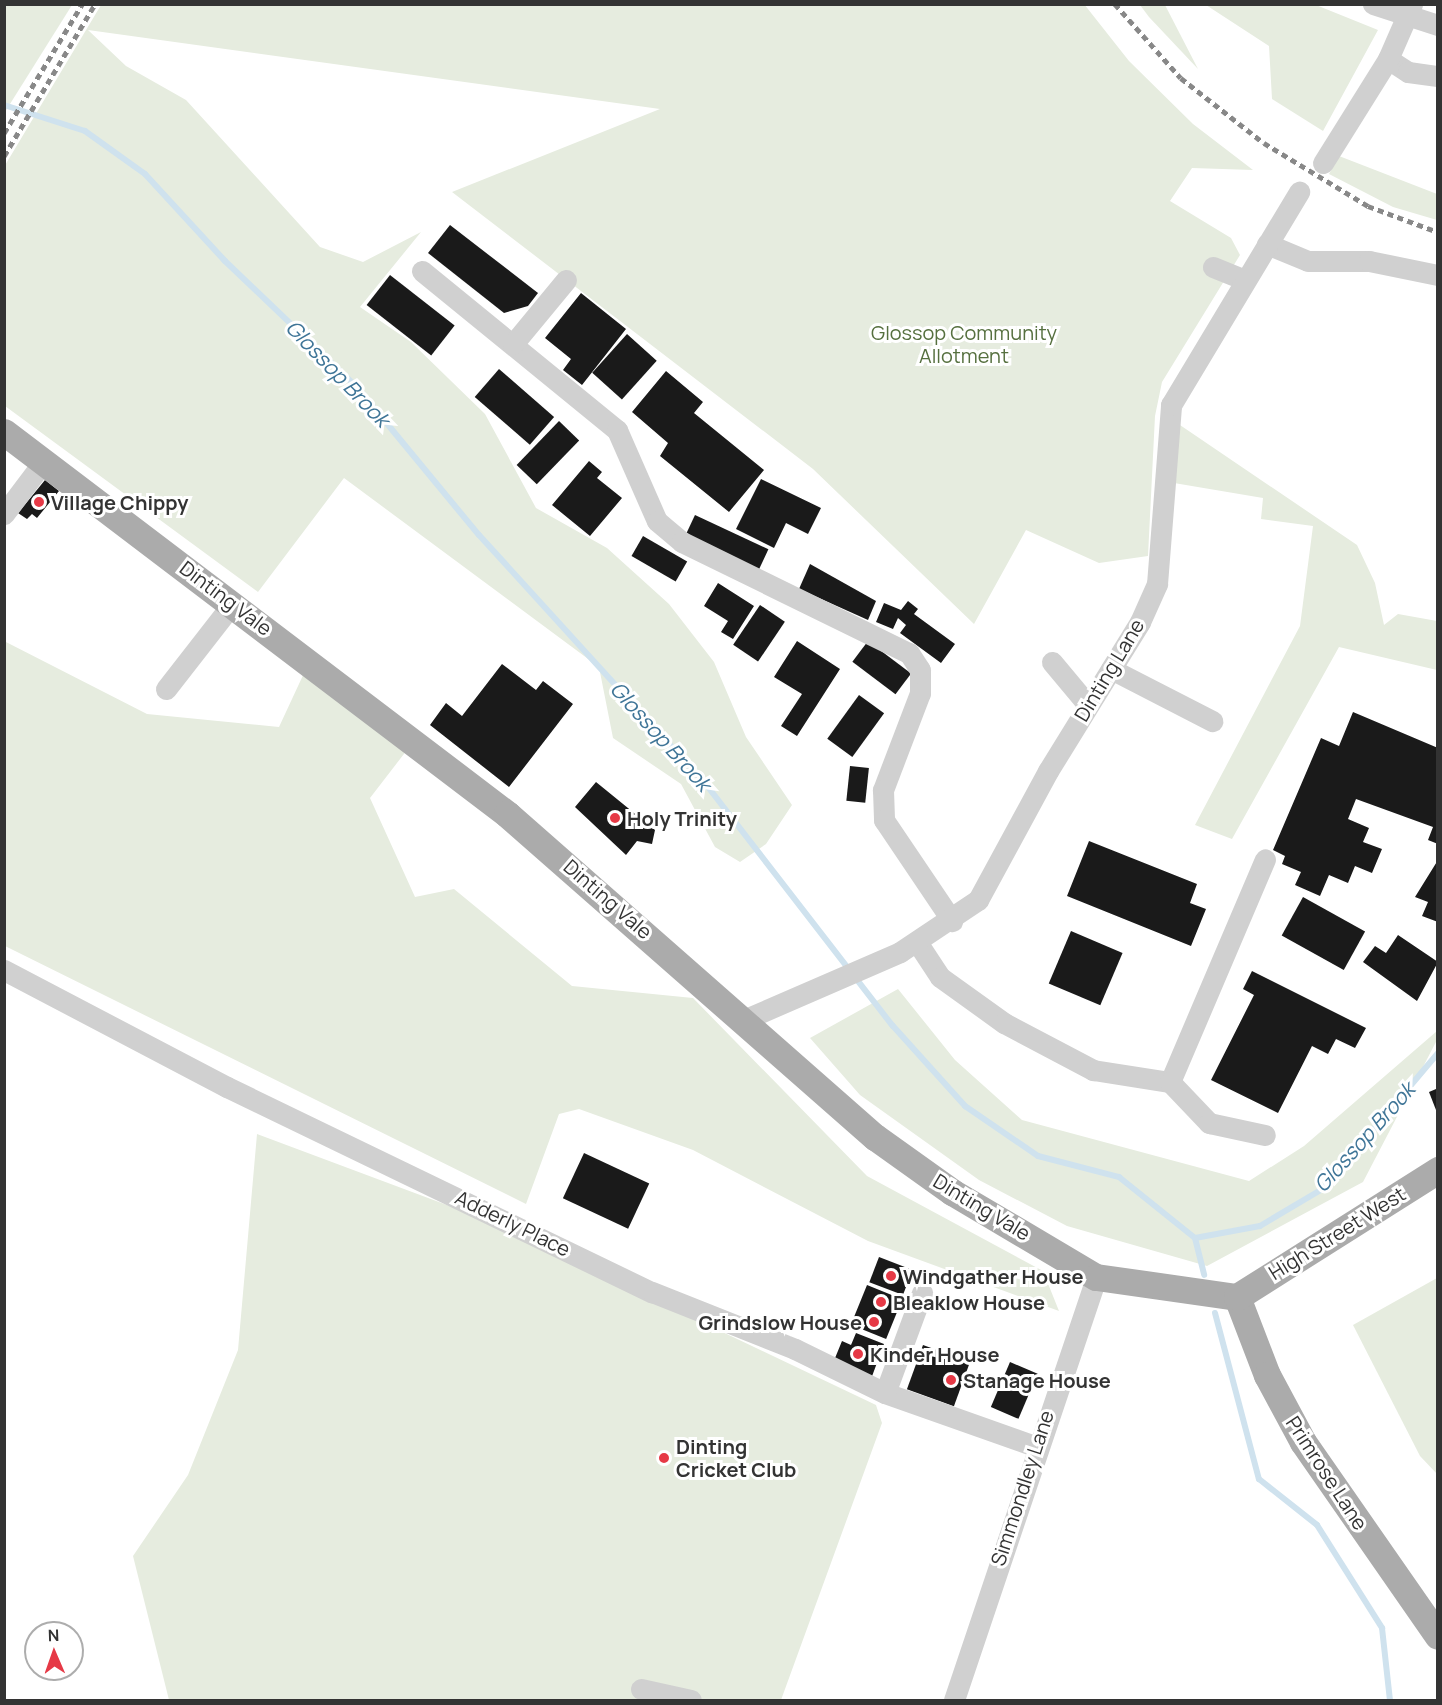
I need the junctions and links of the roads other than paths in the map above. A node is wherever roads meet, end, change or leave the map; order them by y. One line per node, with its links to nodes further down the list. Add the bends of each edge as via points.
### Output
1 (1373, 4): 2 (street)
2 (1409, 10): 3 (street); 4 (street)
3 (1437, 25)
4 (1388, 59): 5 (street, via 1408,72); 6 (street)
5 (1437, 76)
6 (1323, 163)
7 (1299, 192): 8 (street, Dinting Lane)
8 (1267, 244): 11 (street, via 1308,261 1369,261); 13 (street, Dinting Lane)
9 (1213, 267): 13 (street)
10 (422, 271): 14 (street)
11 (1437, 275)
12 (566, 280): 14 (street)
13 (1245, 280): 20 (street, Dinting Lane, via 1171,405 1157,584)
14 (513, 344): 25 (street, via 618,430 657,521 682,542 909,653 920,670 920,693 883,790 884,820)
15 (4, 432): 16 (main road, Dinting Vale)
16 (44, 461): 17 (street); 18 (main road, Dinting Vale)
17 (4, 514)
18 (233, 603): 21 (street); 28 (main road, Dinting Vale, via 562,859)
19 (1052, 662): 22 (street)
20 (1111, 669): 22 (street, Dinting Lane); 23 (street)
21 (166, 689)
22 (1089, 705): 25 (street, Dinting Lane, via 978,900)
23 (1212, 721)
24 (1265, 859): 29 (street)
25 (952, 921): 26 (street, Dinting Lane)
26 (917, 942): 28 (street, Dinting Lane); 29 (street, via 940,977 1004,1023 1093,1070)
27 (4, 970): 35 (street, Adderly Place, via 227,1087 652,1292 795,1349)
28 (746, 1019): 32 (main road, Dinting Vale, via 875,1137 952,1192)
29 (1170, 1082): 30 (street, via 1209,1123)
30 (1265, 1135)
31 (1437, 1170): 34 (main road, High Street West)
32 (1096, 1277): 34 (main road, Dinting Vale); 36 (street, Simmondley Lane)
33 (922, 1293): 35 (street)
34 (1237, 1297): 37 (main road, Primrose Lane, via 1267,1375 1303,1442)
35 (885, 1393): 36 (street, Adderly Place)
36 (1035, 1446): 40 (street, Simmondley Lane)
37 (1437, 1636)
38 (641, 1689): 39 (street)
39 (691, 1701)
40 (954, 1701)

